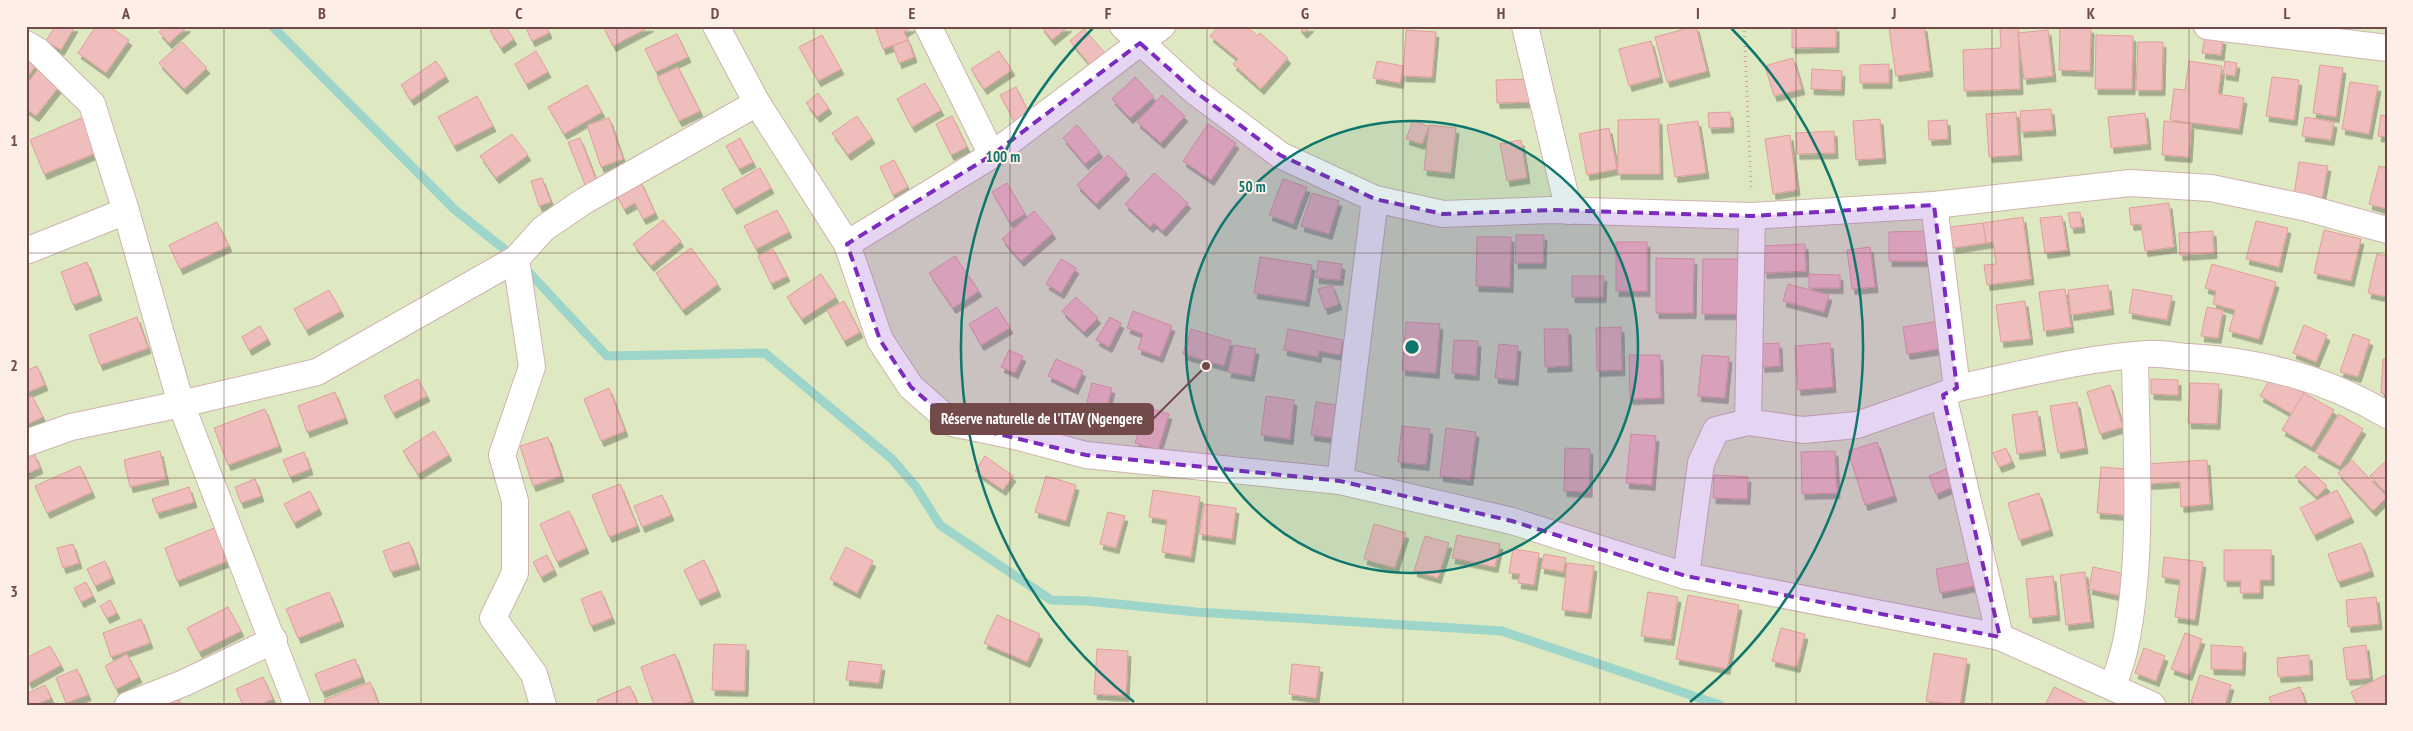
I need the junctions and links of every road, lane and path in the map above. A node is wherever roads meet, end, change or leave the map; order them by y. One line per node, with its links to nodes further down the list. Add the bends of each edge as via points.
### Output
1 (716, 26): 11 (street)
2 (928, 26): 12 (street)
3 (1162, 26): 8 (street)
4 (1525, 26): 16 (street)
5 (1744, 26): 17 (path)
6 (2206, 26): 7 (street)
7 (2277, 31): 10 (street)
8 (1132, 35): 12 (street); 13 (street, via 1193,90 1280,155)
9 (26, 44): 15 (street, via 38,51 92,104)
10 (2387, 48)
11 (757, 103): 19 (street); 21 (street, via 584,201 543,228)
12 (992, 156): 19 (street)
13 (1375, 199): 16 (street, via 1444,214); 28 (street)
14 (1934, 205): 17 (street); 18 (street, via 2130,183 2211,188 2303,207); 23 (street)
15 (126, 211): 20 (street); 24 (street)
16 (1568, 211): 17 (street)
17 (1752, 216): 26 (street)
18 (2387, 230)
19 (847, 244): 28 (street, via 880,340 911,387 952,423 1020,437 1086,456)
20 (26, 251)
21 (516, 259): 24 (street, via 317,372); 35 (street, via 532,367 502,455 515,501 514,573 493,618 534,674)
22 (2135, 356): 23 (street, via 2088,361); 25 (street, via 2228,359 2289,372); 32 (street, via 2133,596 2125,648)
23 (1950, 392): 26 (street, via 1857,425 1802,430); 30 (street)
24 (182, 404): 27 (street, via 71,427); 31 (street)
25 (2387, 414)
26 (1748, 422): 29 (street, via 1716,430 1701,463)
27 (26, 443)
28 (1340, 481): 29 (street, via 1512,521)
29 (1686, 576): 30 (street)
30 (2000, 637): 32 (street)
31 (274, 640): 33 (street, via 184,683); 34 (street)
32 (2113, 687): 36 (street)
33 (128, 705)
34 (297, 705)
35 (543, 705)
36 (2152, 705)

